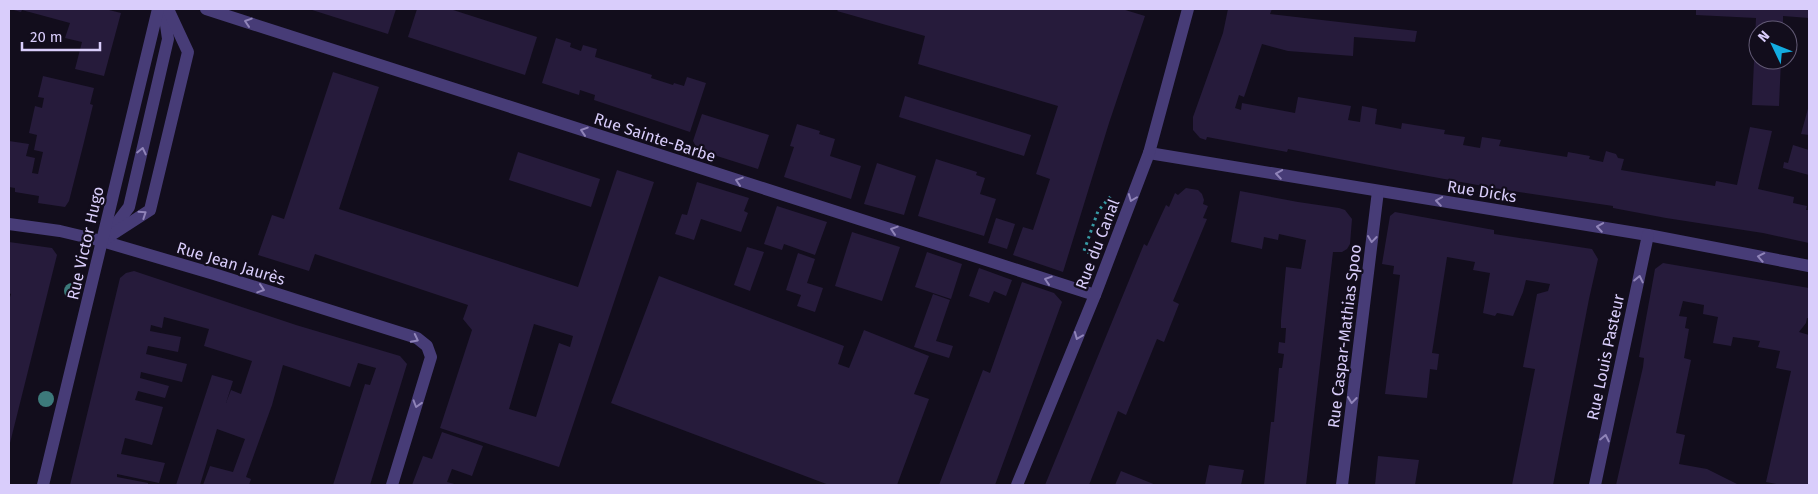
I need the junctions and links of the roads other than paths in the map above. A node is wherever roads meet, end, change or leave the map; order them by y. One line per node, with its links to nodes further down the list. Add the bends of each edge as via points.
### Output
1 (158, 9): 10 (street, Rue Victor Hugo)
2 (164, 9): 10 (street, one-way to 2, via 129,207 168,39)
3 (168, 9): 10 (street, one-way to 3, via 150,210 188,52)
4 (206, 9): 12 (street, Rue Sainte-Barbe, one-way to 4)
5 (1188, 9): 6 (street, Rue du Canal)
6 (1149, 153): 7 (street, Rue Dicks, one-way to 6); 12 (street, Rue du Canal, one-way to 12)
7 (1378, 191): 9 (street, Rue Dicks, one-way to 7); 16 (street, Rue Caspar-Mathias Spoo, one-way to 16)
8 (9, 224): 10 (street, Rue Jean Jaurès, via 60,231)
9 (1648, 235): 11 (street, Rue Dicks, one-way to 9); 17 (street, Rue Louis Pasteur, one-way to 9)
10 (102, 242): 13 (street, Rue Victor Hugo); 14 (street, Rue Jean Jaurès, one-way to 14, via 417,338 427,346 431,357)
11 (1809, 266)
12 (1095, 295): 15 (street, Rue du Canal, one-way to 15)
13 (43, 485)
14 (392, 485)
15 (1017, 485)
16 (1342, 485)
17 (1595, 485)

